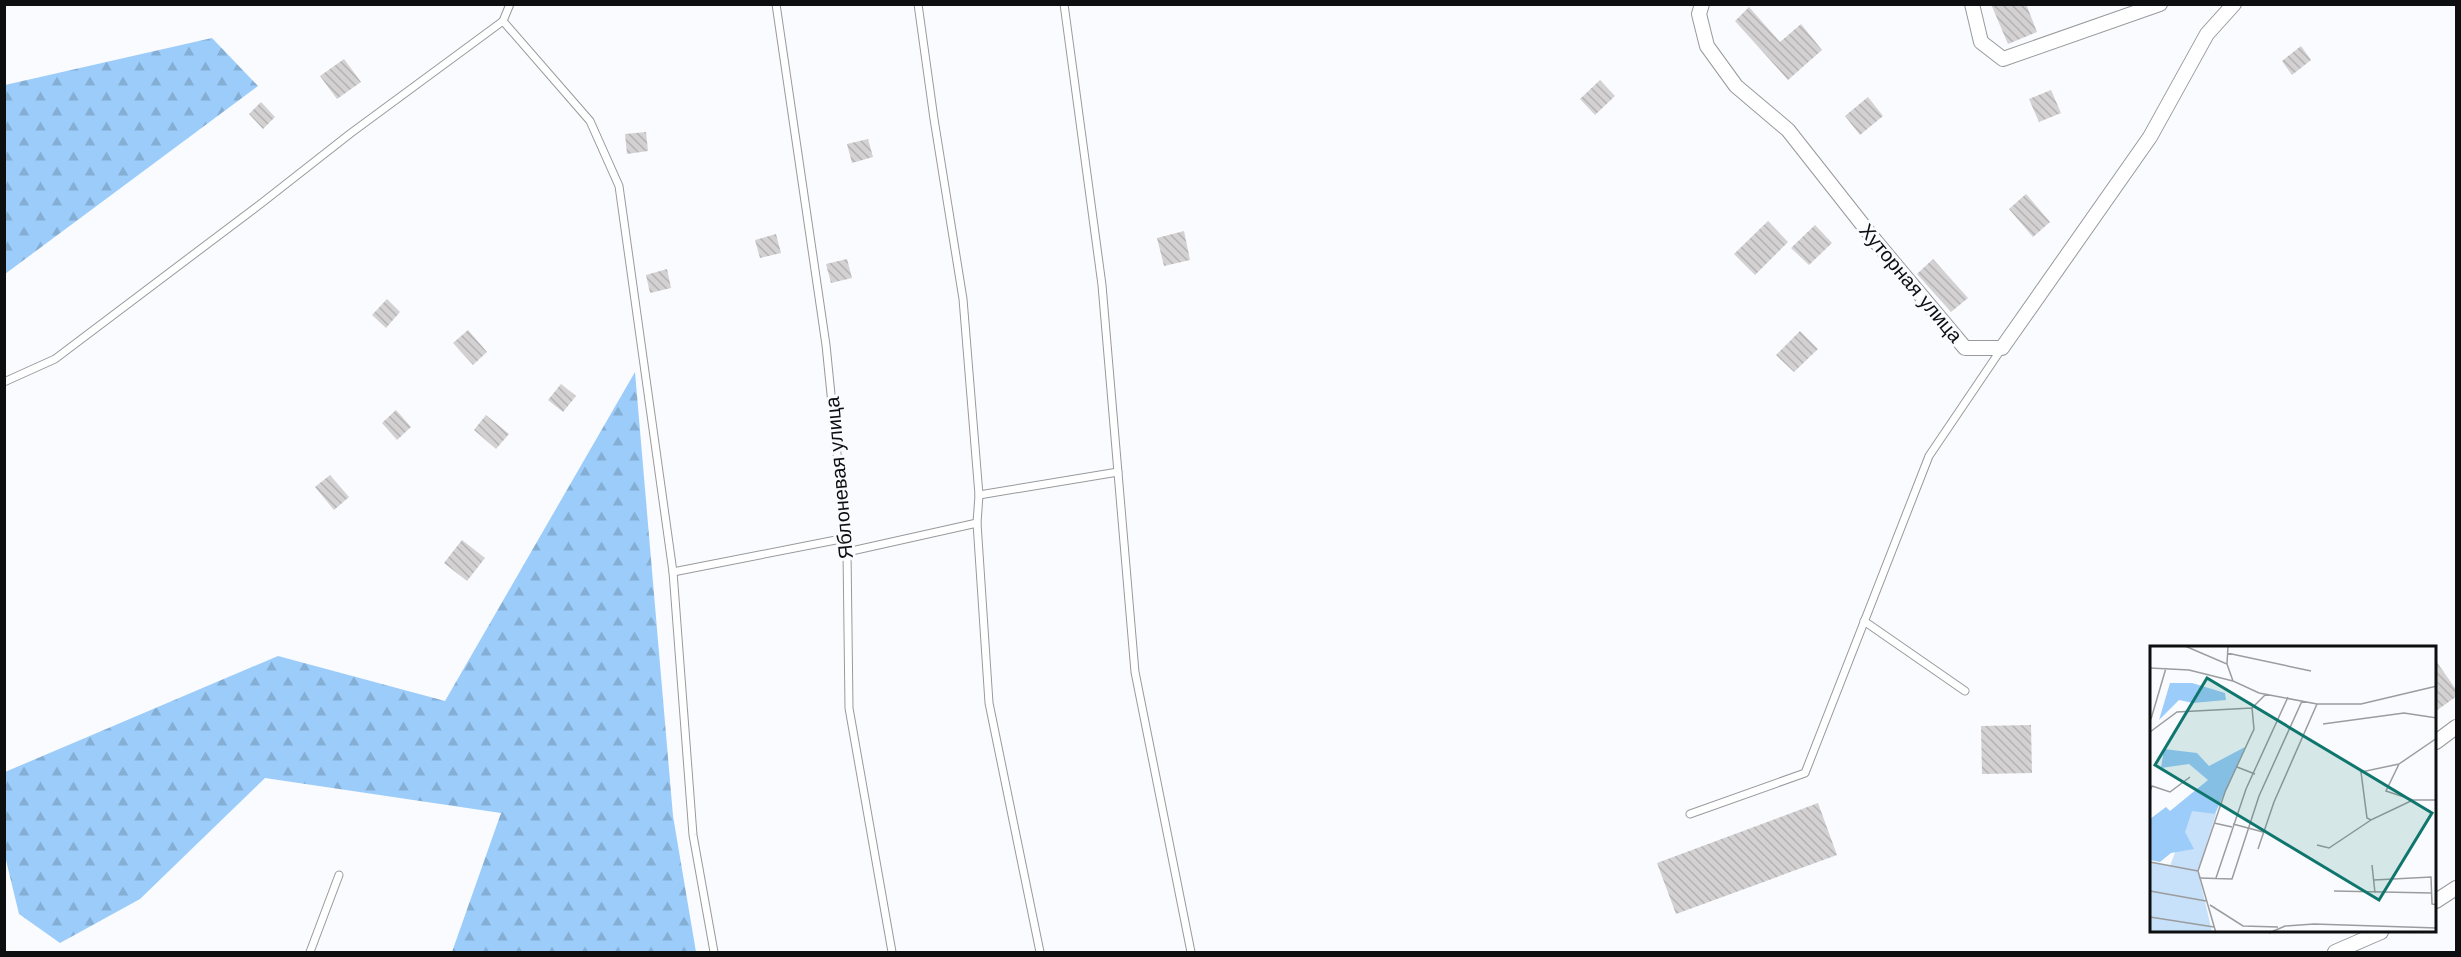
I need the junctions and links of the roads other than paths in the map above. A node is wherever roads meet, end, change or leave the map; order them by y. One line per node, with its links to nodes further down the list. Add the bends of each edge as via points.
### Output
1 (510, 4): 9 (lane)
2 (776, 4): 15 (lane, Яблоневая улица, via 825,333)
3 (918, 4): 13 (lane, via 963,299)
4 (1064, 4): 12 (lane, via 1102,285)
5 (1702, 4): 10 (street, Хуторная улица, via 1698,14 1707,46 1736,86 1788,130 1965,348)
6 (1972, 4): 7 (street, via 1981,42 2003,59)
7 (2160, 4)
8 (2234, 4): 10 (street, via 2207,34 2150,137)
9 (503, 21): 11 (lane, via 55,359); 17 (lane, via 590,121 619,186)
10 (2002, 348): 18 (lane, via 1929,456)
11 (4, 382)
12 (1118, 472): 13 (lane); 31 (lane, via 1135,672)
13 (979, 495): 14 (lane)
14 (977, 523): 16 (lane); 30 (lane, via 989,703)
15 (846, 538): 16 (lane, Яблоневая улица); 17 (lane)
16 (847, 552): 29 (lane, Яблоневая улица, via 849,708)
17 (673, 572): 28 (lane, via 693,835)
18 (1864, 621): 19 (lane); 22 (lane, via 1805,773)
19 (1965, 691)
20 (2457, 727): 21 (street)
21 (2437, 741)
22 (1690, 814)
23 (339, 874): 27 (lane)
24 (2457, 888): 25 (street)
25 (2437, 900)
26 (2379, 933): 32 (street)
27 (310, 952)
28 (714, 952)
29 (892, 952)
30 (1040, 952)
31 (1191, 952)
32 (2335, 952)

